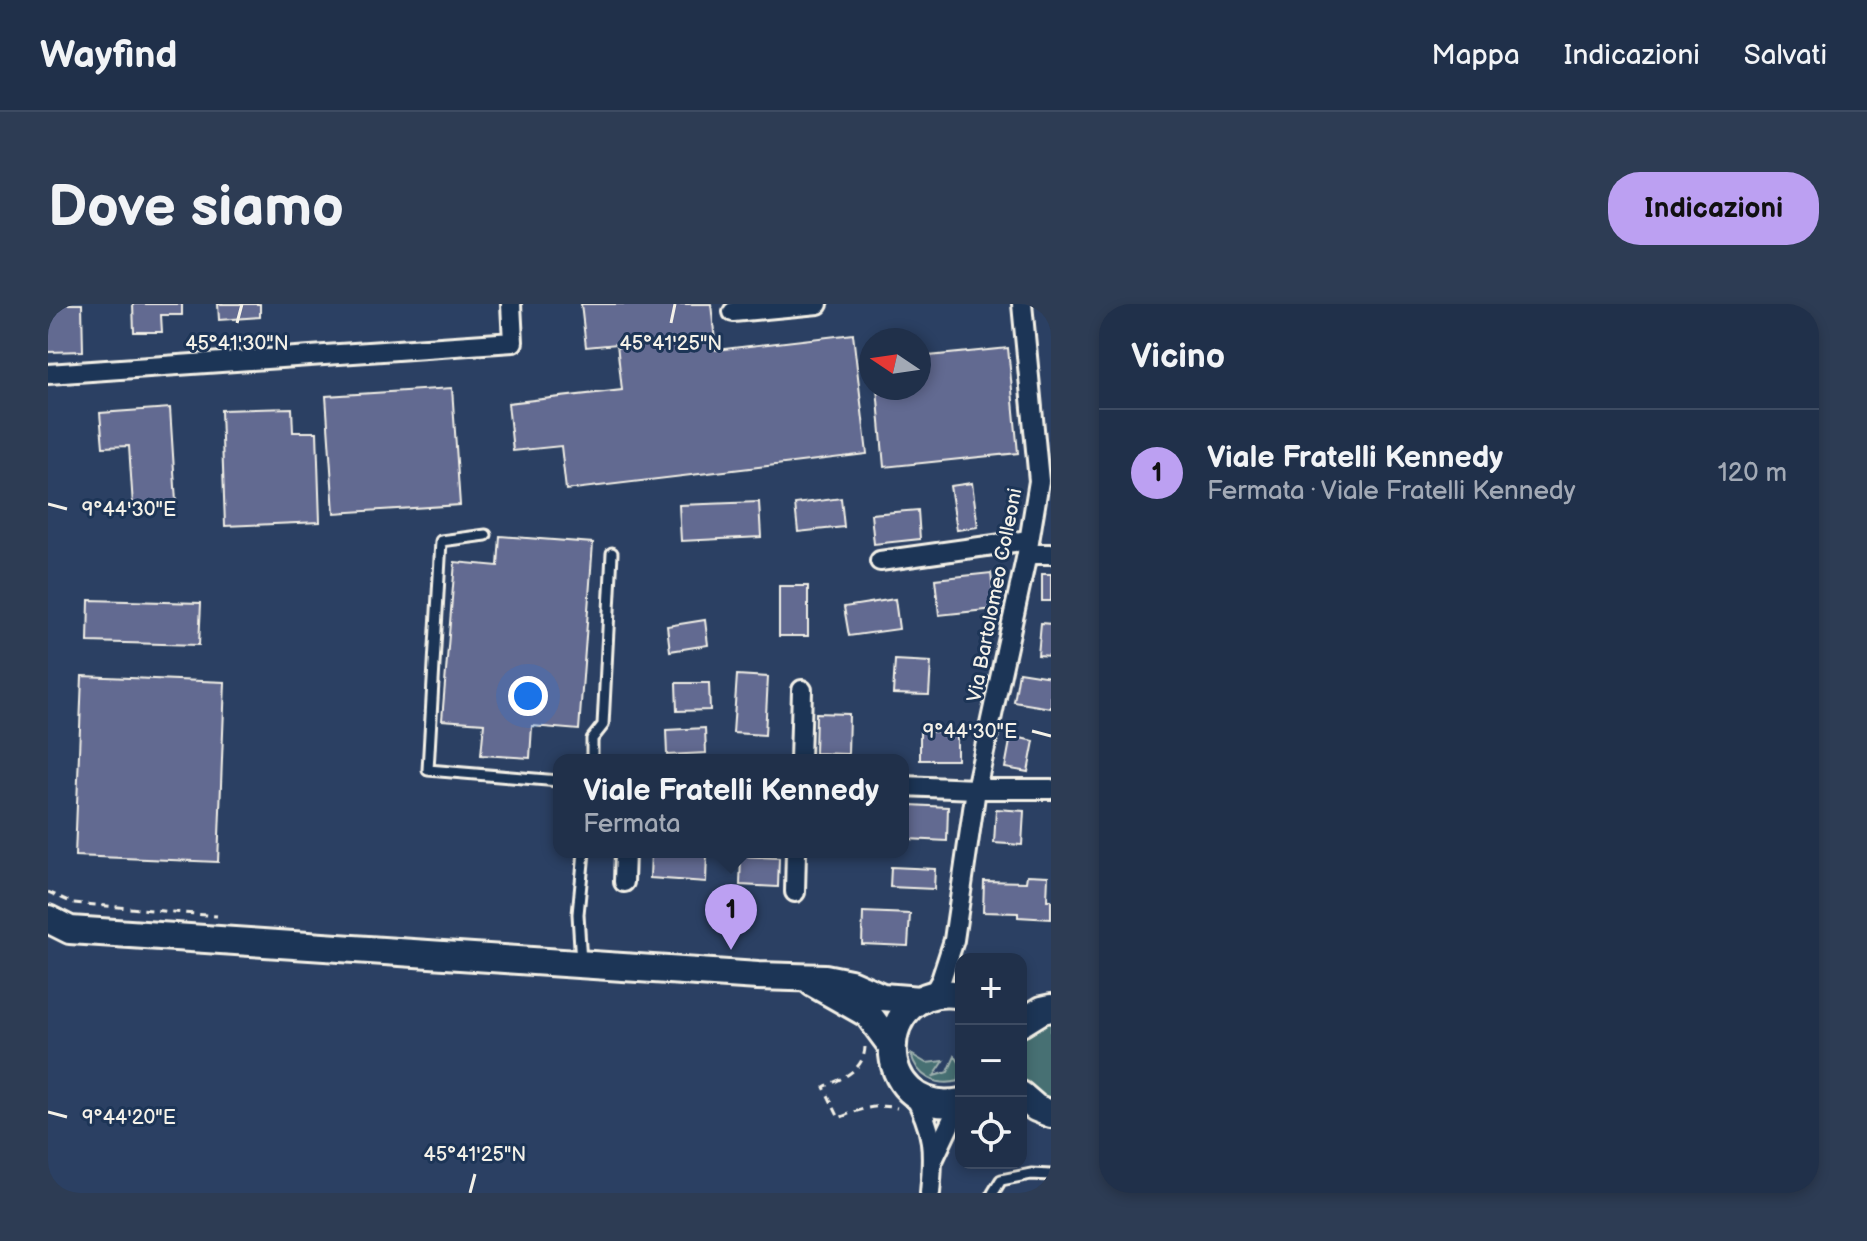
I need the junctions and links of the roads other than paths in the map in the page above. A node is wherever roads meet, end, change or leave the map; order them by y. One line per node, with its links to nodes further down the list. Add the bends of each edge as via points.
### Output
1 (511, 304): 5 (street, via 513,342)
2 (818, 304): 4 (street)
3 (1022, 304): 7 (street, Via Bartolomeo Colleoni, via 1039,481)
4 (733, 312)
5 (48, 374)
6 (486, 535): 14 (lane, via 441,541 428,770)
7 (1028, 547): 9 (street); 10 (street); 16 (street, Via Bartolomeo Colleoni)
8 (612, 553): 12 (lane, via 603,725 592,739)
9 (1051, 554)
10 (880, 561)
11 (802, 690): 13 (street)
12 (592, 754)
13 (800, 754)
14 (553, 780)
15 (909, 786): 16 (street)
16 (976, 789): 17 (street); 24 (street, Via Bartolomeo Colleoni)
17 (1051, 789)
18 (583, 858): 25 (lane, via 578,914)
19 (625, 858): 21 (street)
20 (796, 858): 22 (street)
21 (624, 882)
22 (795, 892)
23 (55, 930): 25 (street)
24 (954, 940): 26 (street); 30 (street, via 941,980)
25 (581, 963): 27 (street)
26 (955, 967)
27 (803, 978): 30 (street, via 850,983 882,997); 34 (street, via 868,1014)
28 (955, 995): 30 (street)
29 (1051, 995): 31 (street)
30 (927, 997): 34 (street, via 907,1009)
31 (1027, 1001)
32 (1051, 1008): 33 (street)
33 (1027, 1019)
34 (878, 1044): 36 (street)
35 (1023, 1097): 40 (street)
36 (908, 1102): 37 (street); 42 (street, via 928,1119)
37 (955, 1103)
38 (955, 1114): 42 (street)
39 (1027, 1114): 41 (street)
40 (1051, 1114)
41 (1051, 1121)
42 (933, 1161): 44 (street)
43 (1051, 1175): 45 (lane, via 1001,1180)
44 (930, 1193)
45 (993, 1193)

